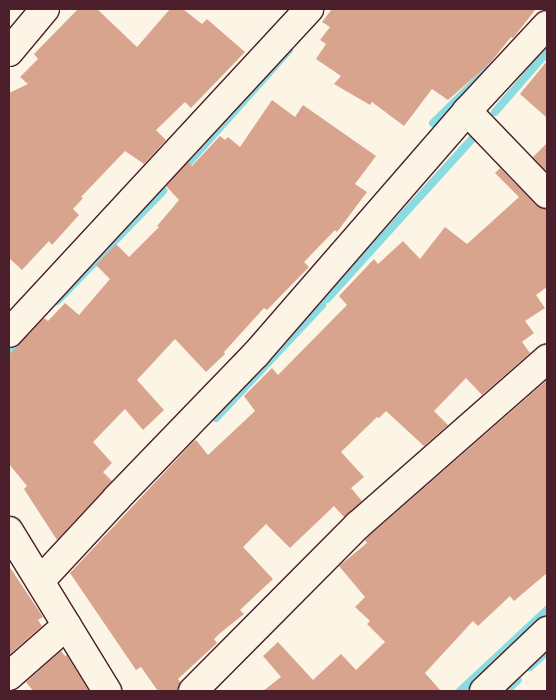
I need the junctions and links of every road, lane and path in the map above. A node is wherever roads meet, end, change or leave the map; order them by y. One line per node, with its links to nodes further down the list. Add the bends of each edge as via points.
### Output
1 (45, 9): 4 (street)
2 (309, 9): 7 (street)
3 (547, 25): 5 (street)
4 (9, 52)
5 (467, 111): 6 (street); 10 (street, via 256,354)
6 (547, 194)
7 (9, 332)
8 (547, 359): 15 (street, via 358,525)
9 (9, 531): 10 (street)
10 (40, 581): 11 (street)
11 (67, 625): 13 (street); 14 (street)
12 (547, 631): 16 (street)
13 (9, 676)
14 (107, 691)
15 (193, 691)
16 (484, 691)

